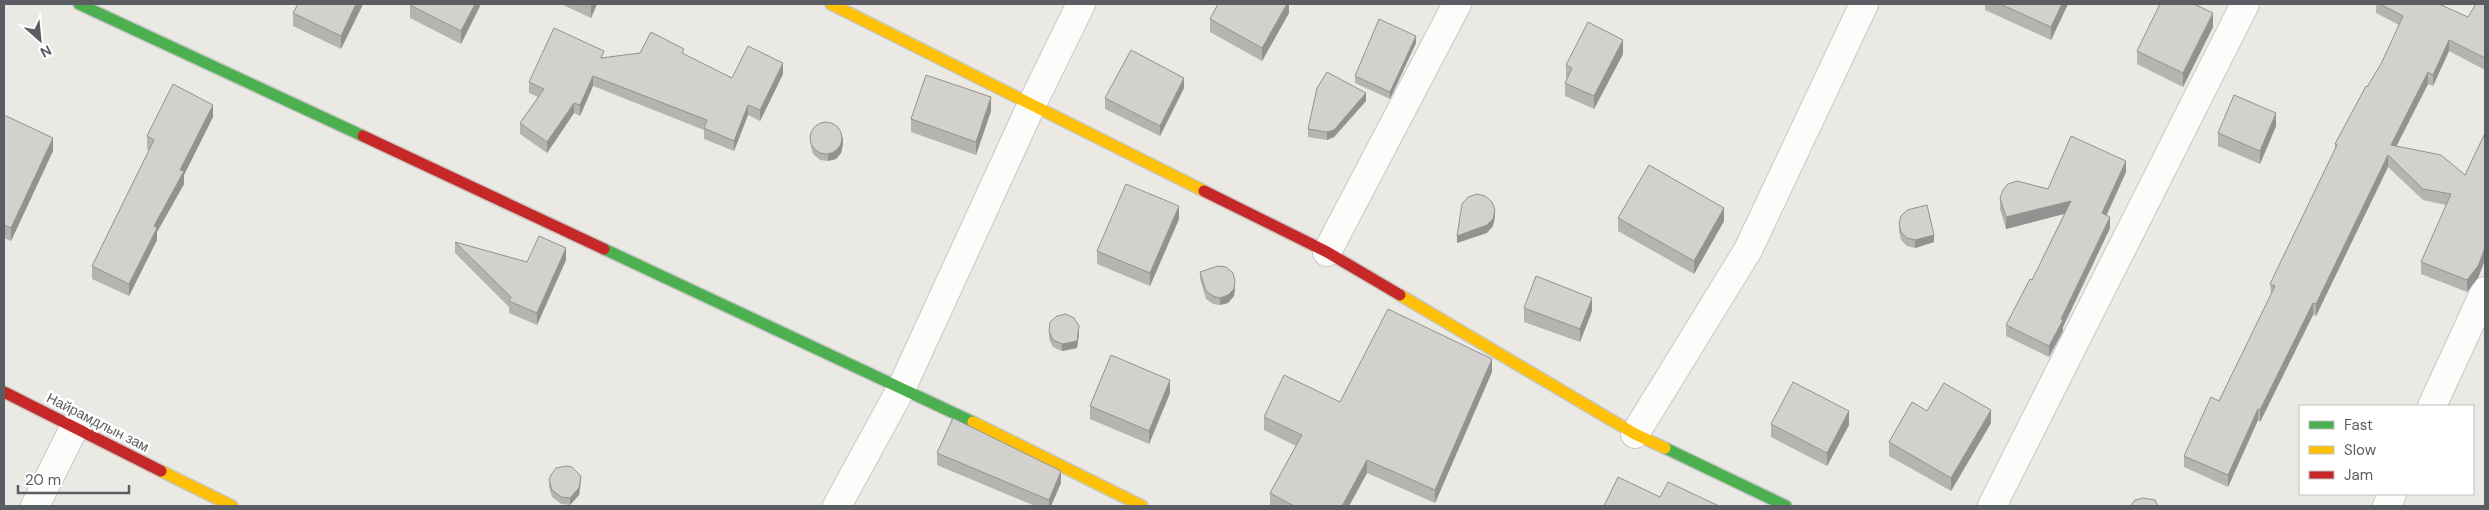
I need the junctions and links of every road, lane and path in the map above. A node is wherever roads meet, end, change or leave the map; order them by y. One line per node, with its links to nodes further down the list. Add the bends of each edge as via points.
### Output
1 (79, 4): 10 (street)
2 (831, 4): 7 (street)
3 (1081, 4): 7 (street)
4 (1457, 4): 8 (street)
5 (1864, 4): 14 (street, via 1748,250)
6 (2245, 4): 20 (street)
7 (1032, 104): 8 (street); 10 (street)
8 (1327, 252): 14 (street)
9 (2485, 291): 12 (street)
10 (902, 387): 17 (street); 18 (street)
11 (4, 392): 13 (street, Найрамдлын зам)
12 (2432, 405)
13 (75, 426): 15 (street); 16 (street, Найрамдлын зам)
14 (1635, 434): 19 (street)
15 (35, 506)
16 (232, 506)
17 (837, 506)
18 (1142, 506)
19 (1786, 506)
20 (1992, 506)

